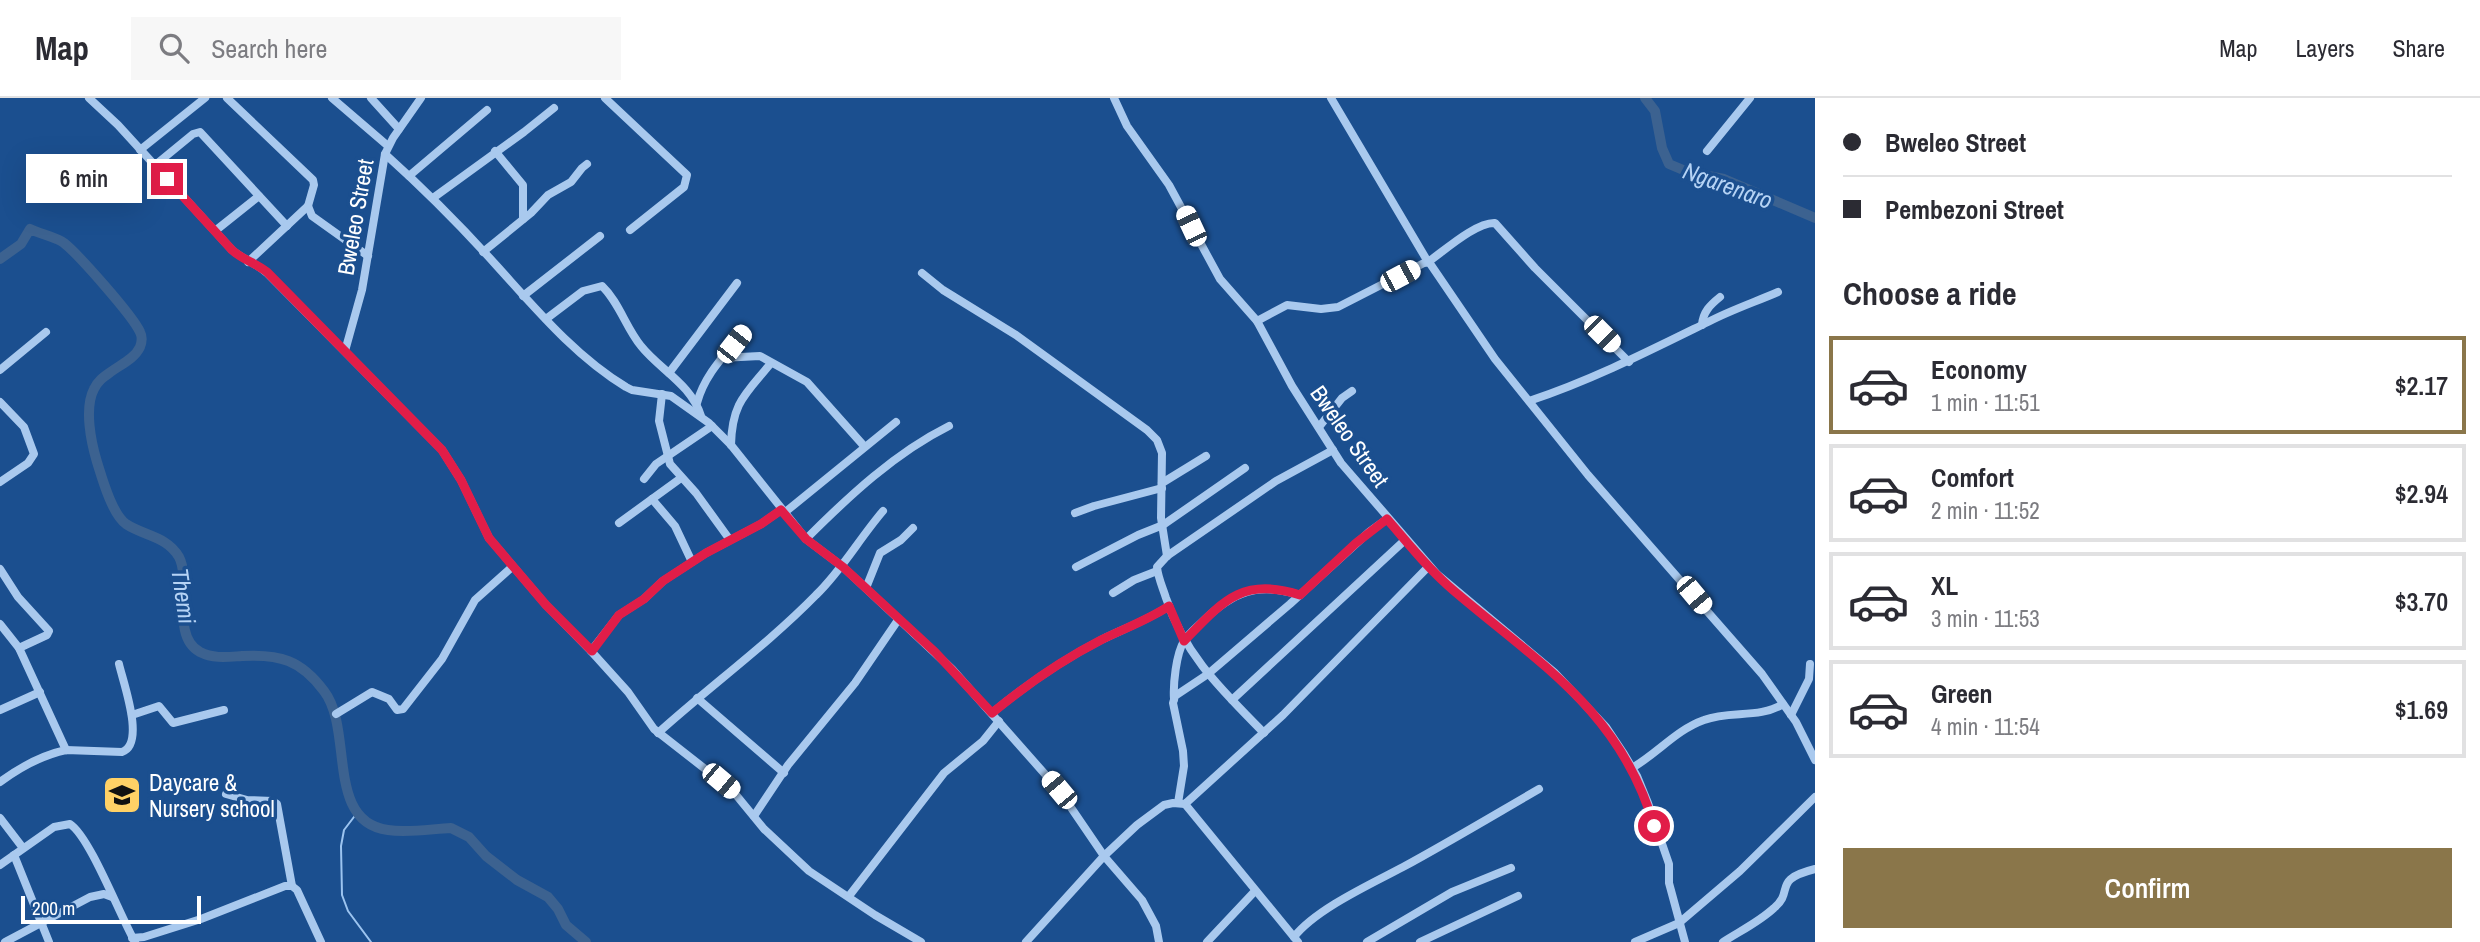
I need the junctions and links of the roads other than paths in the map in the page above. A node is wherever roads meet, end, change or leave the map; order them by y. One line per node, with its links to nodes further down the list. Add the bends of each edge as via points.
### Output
1 (89, 98): 14 (street)
2 (205, 98): 14 (street)
3 (227, 98): 23 (street, via 313,180)
4 (332, 98): 15 (street)
5 (371, 98): 13 (street)
6 (421, 98): 13 (street, Bweleo Street)
7 (605, 98): 26 (street, via 687,175 684,187)
8 (1114, 98): 39 (street, Bweleo Street, via 1220,279)
9 (1331, 98): 32 (street)
10 (1750, 98): 17 (street)
11 (554, 108): 16 (street)
12 (487, 110): 20 (street)
13 (399, 130): 15 (street, Bweleo Street)
14 (139, 150): 19 (street)
15 (387, 150): 20 (street); 30 (street, Bweleo Street)
16 (495, 151): 22 (street); 24 (street, via 523,185)
17 (1707, 151)
18 (587, 164): 24 (street, via 571,183 548,195)
19 (154, 166): 21 (street, via 200,132); 27 (street)
20 (409, 176): 22 (street)
21 (259, 196): 25 (street); 27 (street)
22 (433, 198): 29 (street)
23 (308, 206): 25 (street); 30 (street, via 318,221)
24 (523, 219): 29 (street)
25 (287, 226): 31 (street)
26 (630, 230)
27 (215, 231): 31 (street)
28 (600, 236): 36 (street)
29 (483, 252): 36 (street)
30 (368, 256): 43 (street, Bweleo Street)
31 (248, 262): 43 (street, via 267,272)
32 (1428, 262): 39 (street, via 1338,307 1287,305); 45 (street, via 1479,227 1495,223); 51 (street)
33 (922, 273): 68 (street, via 1017,335 1147,430 1161,448)
34 (737, 283): 48 (street)
35 (1778, 292): 40 (street)
36 (523, 296): 38 (street)
37 (1720, 297): 40 (street, via 1707,308)
38 (546, 319): 48 (street, via 583,291 602,286 641,346); 50 (street, via 622,385)
39 (1257, 321): 58 (street, Bweleo Street)
40 (1702, 325): 45 (street)
41 (745, 330): 44 (street)
42 (46, 332): 47 (street)
43 (345, 351): 83 (street, via 442,450 489,538)
44 (721, 358): 46 (street, via 760,356); 53 (street)
45 (1629, 362): 51 (street)
46 (771, 363): 59 (street, via 741,400 733,416); 60 (street, via 807,382)
47 (0, 370)
48 (669, 373): 53 (street)
49 (1352, 391): 58 (street)
50 (662, 394): 54 (street); 63 (street, via 659,421)
51 (1529, 401): 104 (street, via 1762,674)
52 (0, 402): 67 (street, via 24,427 34,454)
53 (697, 402): 54 (street)
54 (701, 417): 56 (street)
55 (895, 422): 60 (street)
56 (712, 426): 59 (street); 63 (street)
57 (949, 426): 77 (street, via 870,479)
58 (1319, 427): 61 (street, Bweleo Street)
59 (730, 445): 70 (street)
60 (864, 446): 70 (street)
61 (1334, 450): 73 (street, Bweleo Street); 80 (street, via 1276,481)
62 (1206, 456): 68 (street)
63 (668, 457): 65 (street); 66 (street)
64 (1245, 468): 75 (street)
65 (644, 478)
66 (681, 478): 69 (street); 78 (street)
67 (0, 482)
68 (1162, 485): 72 (street); 75 (street)
69 (652, 499): 74 (street); 81 (street, via 675,526)
70 (782, 512): 77 (street); 78 (street)
71 (883, 512): 84 (street)
72 (1075, 513)
73 (1387, 519): 79 (street, Bweleo Street); 90 (street)
74 (619, 523)
75 (1163, 525): 80 (street); 85 (street)
76 (913, 528): 88 (street, via 880,553)
77 (806, 539): 84 (street)
78 (730, 540): 81 (street)
79 (1405, 540): 82 (street, Bweleo Street); 103 (street)
80 (1167, 556): 87 (street)
81 (692, 562): 96 (street, via 622,612)
82 (1429, 566): 113 (street); 116 (street, Bweleo Street, via 1554,672 1606,727)
83 (512, 567): 96 (street); 108 (street, via 475,600 438,665 403,709 397,710 389,699 372,692)
84 (843, 567): 88 (street); 101 (street, via 787,624)
85 (1076, 567)
86 (0, 569): 95 (street, via 49,631)
87 (1157, 571): 89 (street); 91 (street)
88 (866, 588): 92 (street)
89 (1113, 593)
90 (1300, 595): 94 (street, via 1269,588 1240,593); 99 (street)
91 (1169, 606): 94 (street); 107 (street, via 1064,661)
92 (898, 620): 107 (street); 117 (street)
93 (0, 624): 95 (street)
94 (1184, 641): 99 (street); 102 (street)
95 (19, 648): 100 (street)
96 (592, 651): 112 (street)
97 (119, 664): 109 (street)
98 (1810, 664): 110 (street, via 1809,679)
99 (1208, 674): 102 (street); 103 (street)
100 (40, 692): 105 (street); 114 (street)
101 (697, 698): 112 (street); 117 (street)
102 (1174, 699): 122 (street, via 1183,751)
103 (1232, 701): 113 (street)
104 (1783, 705): 110 (street); 116 (street, via 1769,712 1725,714 1695,723)
105 (0, 710)
106 (224, 710): 109 (street, via 173,723 159,706)
107 (992, 713): 111 (street)
108 (336, 714)
109 (132, 715): 114 (street, via 128,750)
110 (1791, 715): 115 (street)
111 (999, 721): 127 (street, via 1059,790); 133 (street, via 983,741 944,773)
112 (658, 733): 123 (street, via 732,790)
113 (1264, 733): 122 (street)
114 (66, 750): 118 (street)
115 (1815, 760)
116 (1632, 768): 137 (street, Bweleo Street, via 1669,864 1668,883)
117 (784, 773): 123 (street)
118 (0, 782)
119 (1539, 789): 138 (street, via 1311,920)
120 (226, 794): 131 (street, via 277,804)
121 (1815, 797): 137 (street)
122 (1182, 804): 127 (street, via 1164,805); 132 (street)
123 (754, 816): 133 (street, via 794,859)
124 (0, 818): 125 (street)
125 (23, 848): 126 (street); 135 (street, via 59,824 76,827)
126 (14, 855): 128 (street); 136 (street)
127 (1104, 856): 144 (street); 145 (street, via 1150,912)
128 (0, 866)
129 (1511, 868): 147 (street, via 1452,892)
130 (1815, 869): 151 (street, via 1790,878 1778,905)
131 (292, 886): 139 (street); 142 (street, via 303,898)
132 (1255, 891): 138 (street); 146 (street)
133 (849, 896): 143 (street)
134 (1518, 896): 148 (street)
135 (112, 897): 136 (street, via 90,897); 139 (street)
136 (40, 922): 140 (street); 141 (street)
137 (1679, 923): 149 (street); 150 (street, Bweleo Street)
138 (1296, 939)
139 (134, 940)
140 (5, 942)
141 (49, 942)
142 (321, 942)
143 (921, 942)
144 (1026, 942)
145 (1159, 942)
146 (1207, 942)
147 (1367, 942)
148 (1420, 942)
149 (1635, 942)
150 (1685, 942)
151 (1723, 942)

